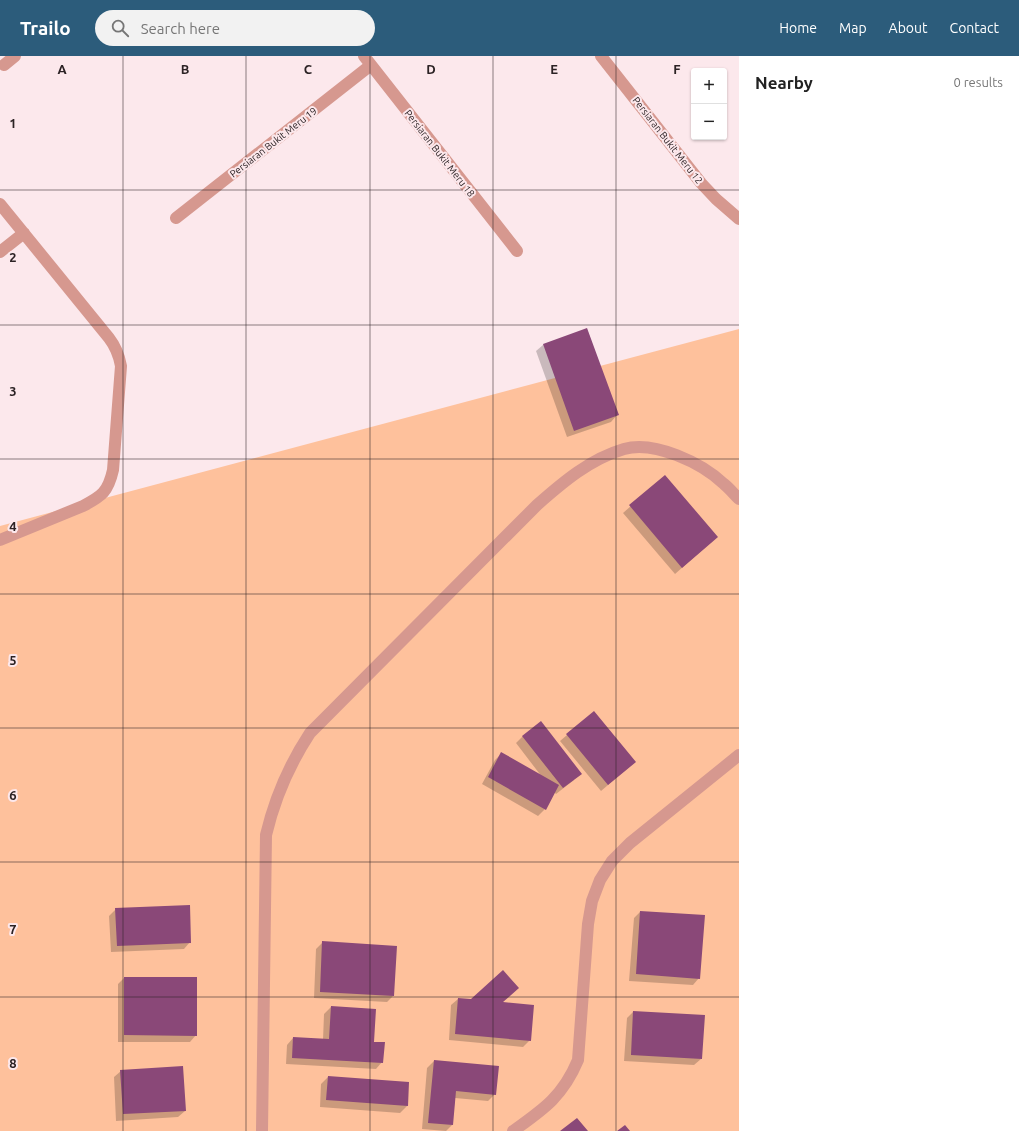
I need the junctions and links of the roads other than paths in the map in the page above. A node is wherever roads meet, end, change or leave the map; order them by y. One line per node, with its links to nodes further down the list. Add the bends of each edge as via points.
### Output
1 (15, 56): 4 (street)
2 (601, 56): 7 (street, Persiaran Bukit Meru 12, via 701,182)
3 (367, 61): 6 (street, Persiaran Bukit Meru 19); 9 (street, Persiaran Bukit Meru 18)
4 (4, 65)
5 (0, 204): 8 (street)
6 (176, 218)
7 (739, 219)
8 (24, 233): 10 (street); 12 (street, via 109,338 120,357 113,470 110,484 95,500)
9 (517, 251)
10 (0, 252)
11 (739, 499): 14 (street, via 724,483 701,467 676,455 650,447 625,448 600,458 557,486 310,733 285,775 266,835)
12 (0, 540)
13 (739, 755): 15 (street, via 630,843 612,861 600,880 592,901 588,924 578,1060 572,1075 549,1104)
14 (262, 1131)
15 (513, 1131)

